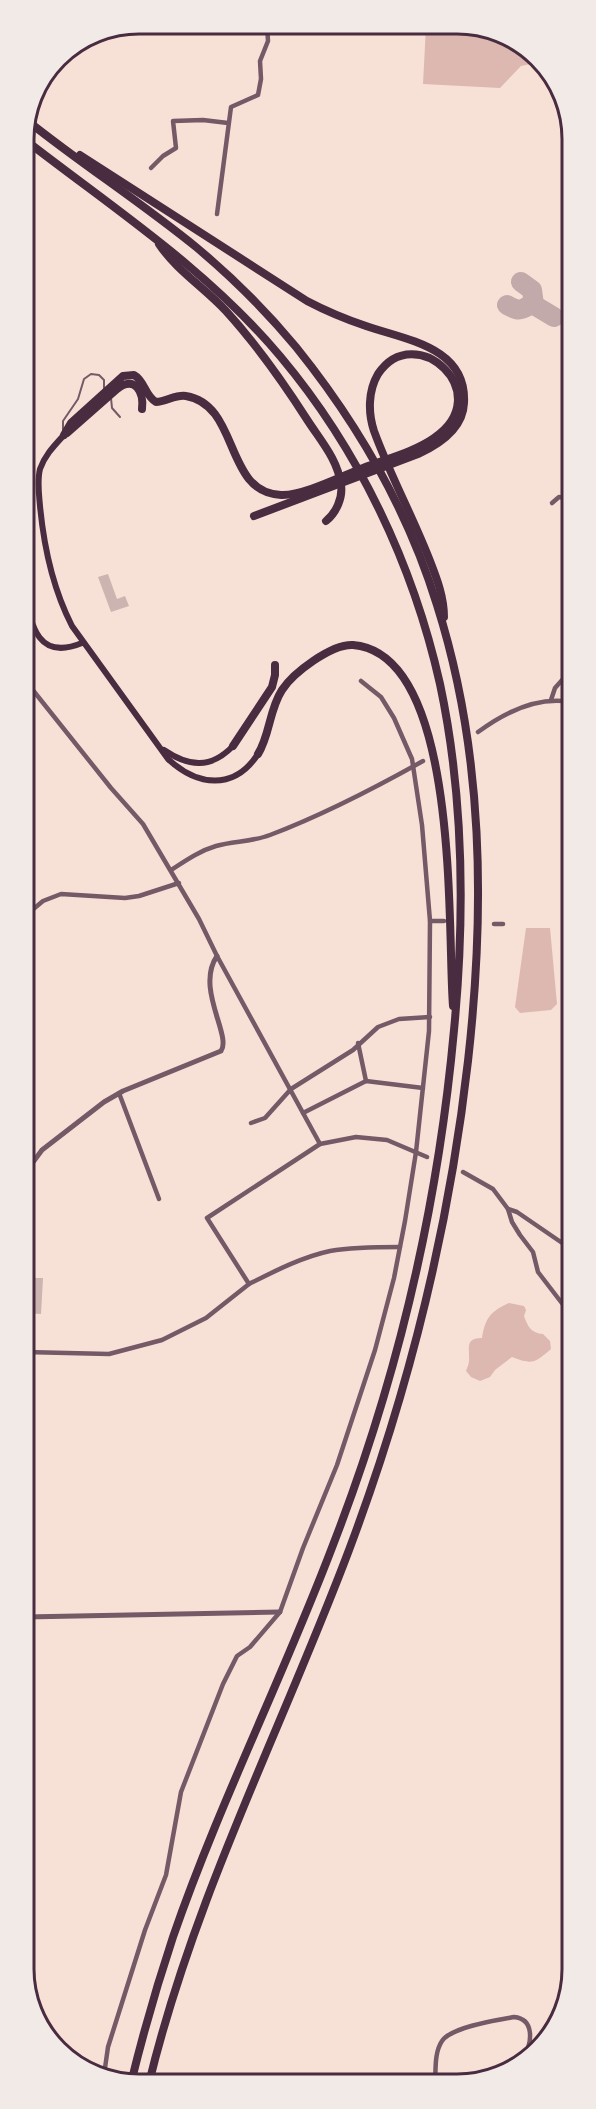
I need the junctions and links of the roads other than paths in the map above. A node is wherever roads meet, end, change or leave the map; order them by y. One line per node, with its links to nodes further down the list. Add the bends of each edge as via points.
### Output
1 (268, 35): 2 (street, via 260,61 258,95 231,107)
2 (228, 123): 6 (street, via 172,121 176,148); 7 (street)
3 (36, 127): 4 (highway)
4 (47, 136): 14 (highway, via 307,301 343,318 428,346 448,359 462,381 462,417 443,441); 21 (highway, via 202,252 298,350 351,422 392,495 415,545)
5 (35, 147): 8 (highway)
6 (151, 168)
7 (217, 214)
8 (153, 235): 19 (highway, via 168,257 252,341 334,461 341,496); 44 (highway, via 233,305 302,383 365,481 410,582 440,687 454,775 461,892)
9 (113, 392): 11 (highway, via 126,384 135,386 142,393); 12 (lane, via 112,408); 13 (highway)
10 (103, 393): 13 (highway, via 71,423); 13 (lane, via 102,377 91,374 84,379 78,399 63,421); 15 (highway, via 123,376 130,375 138,377 156,402 187,396 202,403 221,423 244,473 258,488 291,495)
11 (142, 409)
12 (120, 417)
13 (64, 435): 22 (main road, via 44,461 38,486 42,532 60,603)
14 (400, 457): 15 (highway); 21 (highway, via 435,438 453,420 455,412 457,397 450,373 423,356 400,357 384,366 373,384 370,419 434,573 444,602)
15 (324, 486): 18 (highway)
16 (562, 497): 17 (street)
17 (552, 503)
18 (254, 516)
19 (326, 521)
20 (35, 628): 22 (main road, via 49,646 63,649)
21 (444, 628): 69 (highway, via 458,683 472,774 478,893 470,1040 440,1238 410,1363 379,1465 326,1609 201,1912 177,1980)
22 (82, 643): 31 (main road)
23 (275, 665): 30 (highway, via 272,687)
24 (562, 680): 27 (street)
25 (362, 681): 34 (street, via 381,697 394,718)
26 (35, 692): 35 (street, via 143,824)
27 (551, 700): 28 (street); 29 (street, via 514,710)
28 (562, 701)
29 (478, 732)
30 (233, 746): 31 (main road, via 217,758 192,764)
31 (161, 748): 32 (main road, via 178,768 210,781 233,777)
32 (258, 754): 44 (highway, via 282,690 326,652 348,645 365,648 399,672 428,730 438,780 449,892)
33 (423, 761): 34 (street)
34 (413, 767): 35 (street, via 319,815 255,840 204,850); 38 (street)
35 (171, 870): 36 (street)
36 (179, 883): 37 (street, via 139,896 61,894); 42 (street)
37 (35, 907)
38 (430, 921): 39 (street); 43 (street)
39 (444, 921)
40 (494, 924): 41 (street)
41 (503, 924)
42 (217, 956): 47 (street); 49 (street, via 210,991 224,1047)
43 (430, 1017): 45 (street, via 390,1022); 48 (street)
44 (454, 1029): 68 (highway, via 445,1114 424,1235 380,1408 334,1543 174,1935)
45 (358, 1043): 46 (street); 47 (street)
46 (366, 1081): 48 (street); 50 (street)
47 (291, 1089): 50 (street); 51 (street, via 266,1118)
48 (423, 1089): 53 (street)
49 (118, 1093): 55 (street, via 42,1150); 57 (street)
50 (303, 1113): 52 (street)
51 (251, 1123)
52 (320, 1144): 53 (street, via 356,1137 387,1140); 61 (street, via 207,1218)
53 (416, 1152): 54 (street); 60 (street)
54 (427, 1157)
55 (34, 1160)
56 (463, 1172): 58 (street, via 493,1189)
57 (159, 1199)
58 (508, 1209): 59 (street); 62 (street, via 512,1222 533,1252 538,1272)
59 (561, 1242)
60 (400, 1247): 61 (street, via 329,1252); 64 (street, via 375,1350 337,1465)
61 (249, 1284): 63 (street, via 206,1318 162,1340 109,1354)
62 (561, 1302)
63 (34, 1352)
64 (280, 1612): 65 (street); 67 (street, via 250,1647 237,1656 195,1755 181,1792 166,1875 144,1930 111,2035)
65 (34, 1617)
66 (530, 2044): 70 (street, via 530,2031 520,2017 474,2025 441,2042)
67 (105, 2069)
68 (133, 2074)
69 (151, 2074)
70 (435, 2074)

